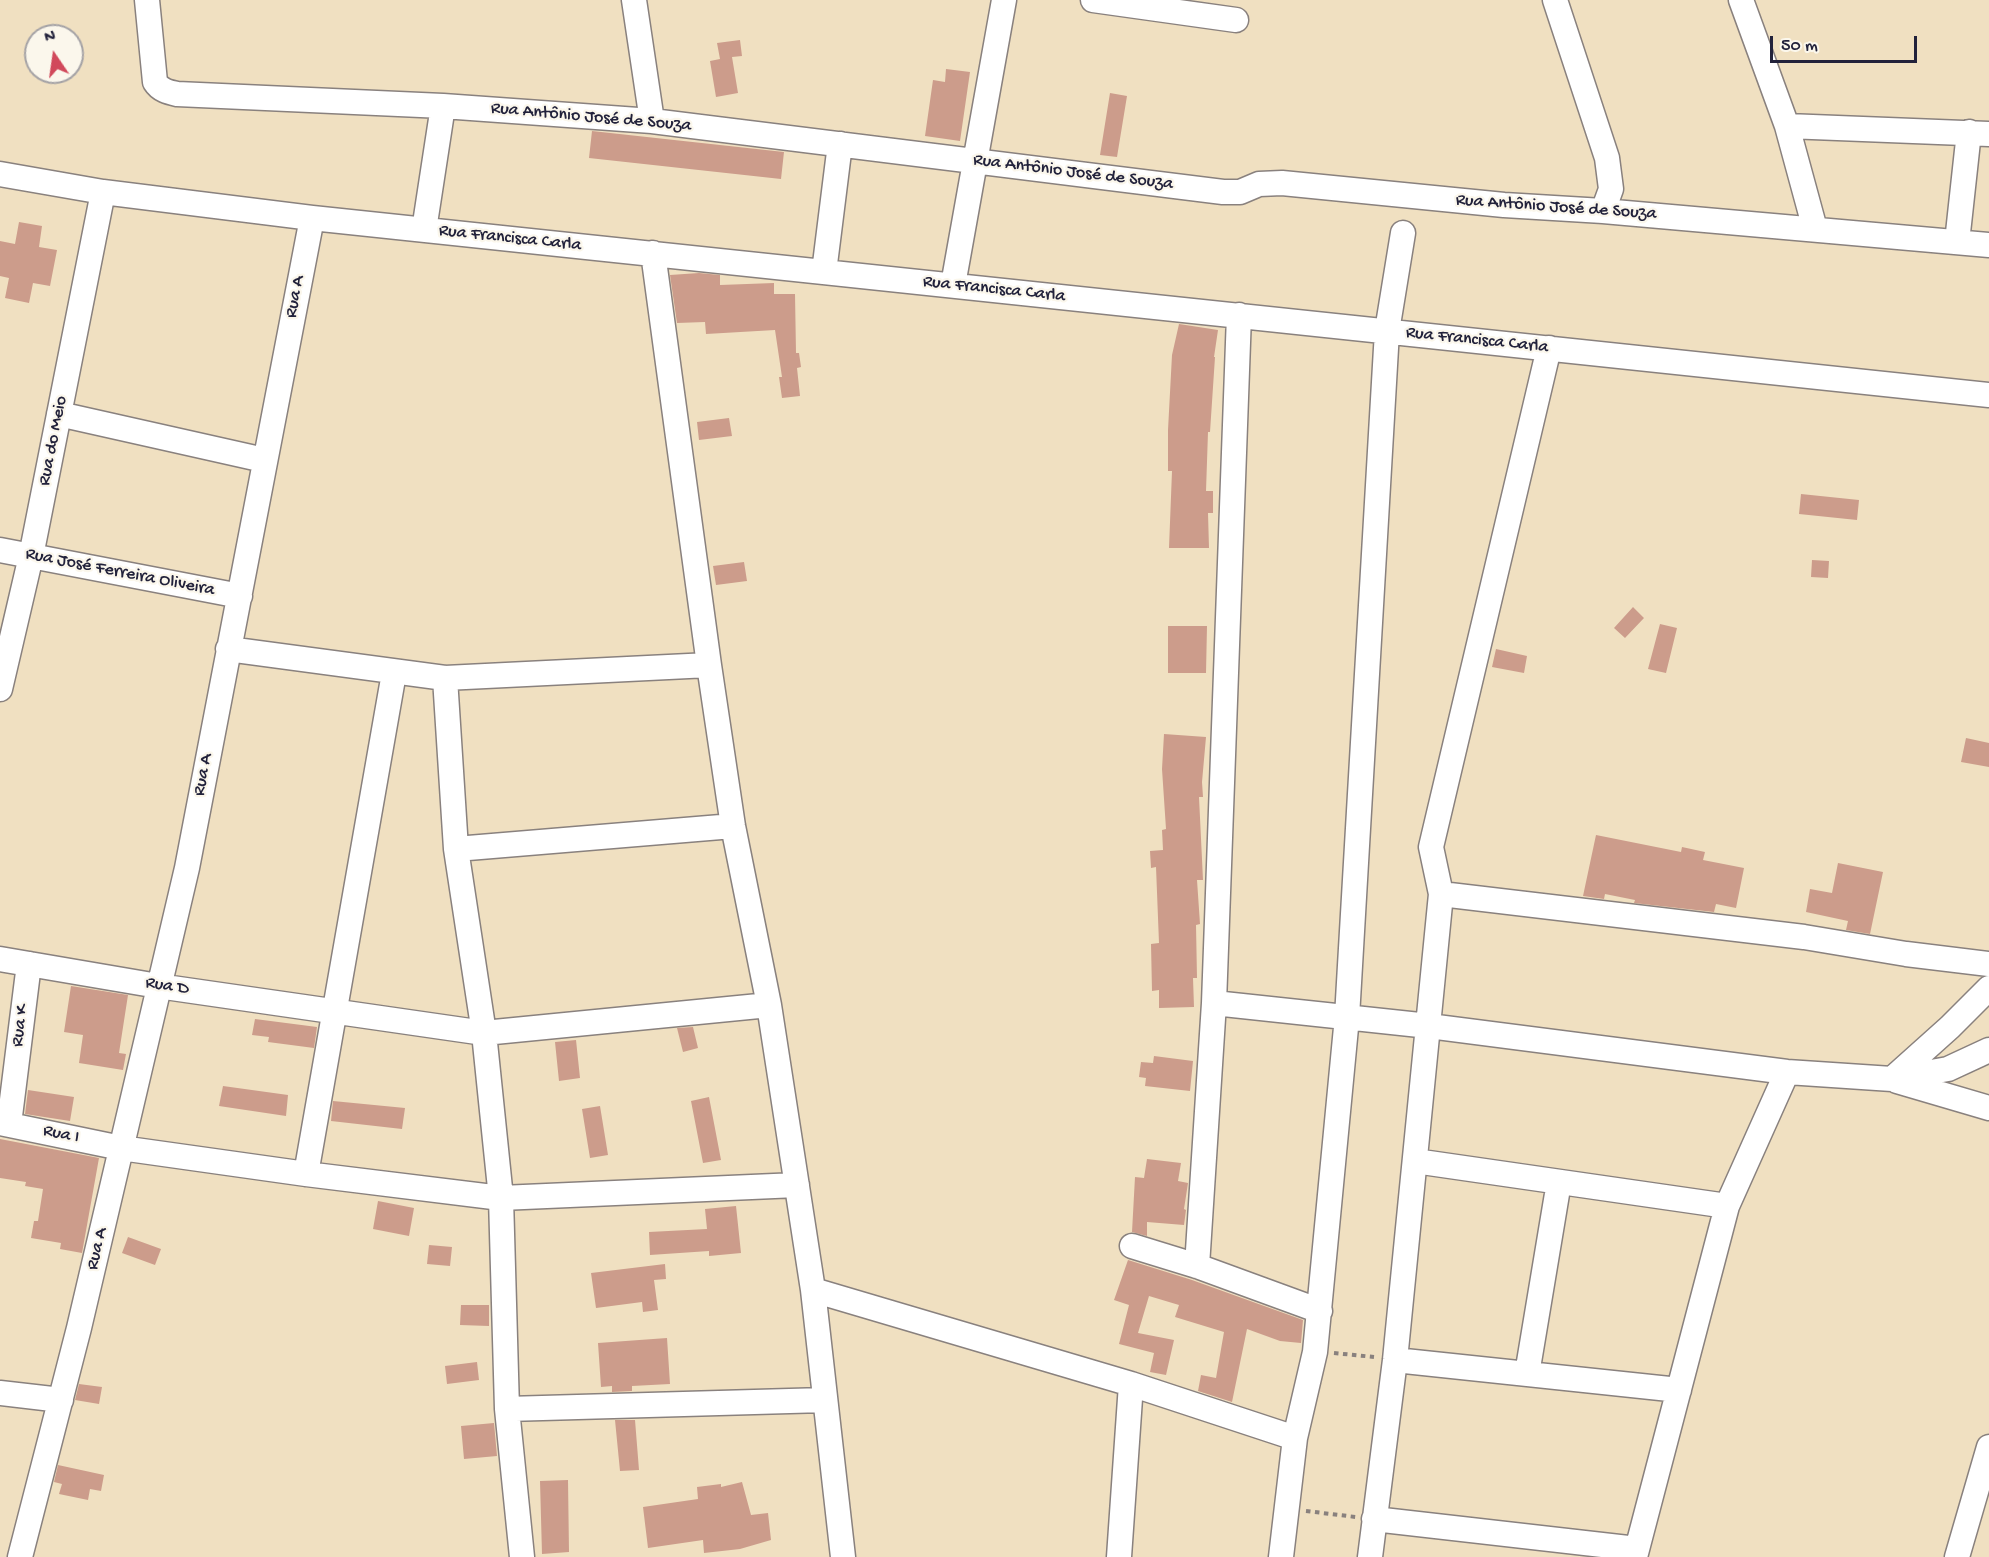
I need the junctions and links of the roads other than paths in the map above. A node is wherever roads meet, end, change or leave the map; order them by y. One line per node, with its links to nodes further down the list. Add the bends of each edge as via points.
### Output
1 (147, 0): 8 (street, Rua Antônio José de Souza, via 153,75 158,87 177,94)
2 (633, 0): 9 (street)
3 (1004, 0): 13 (street)
4 (1093, 0): 7 (street)
5 (1555, 0): 16 (street, via 1607,158 1611,189)
6 (1741, 0): 10 (street)
7 (1236, 20)
8 (443, 106): 9 (street, Rua Antônio José de Souza); 19 (street)
9 (652, 121): 12 (street, Rua Antônio José de Souza)
10 (1787, 126): 11 (street); 18 (street)
11 (1979, 133): 21 (street)
12 (840, 144): 13 (street, Rua Antônio José de Souza); 24 (street)
13 (975, 161): 16 (street, Rua Antônio José de Souza, via 1223,192 1282,183); 25 (street)
14 (0, 174): 15 (street, Rua Francisca Carla)
15 (103, 192): 17 (street, Rua Francisca Carla); 30 (street, Rua do Meio)
16 (1604, 211): 18 (street, Rua Antônio José de Souza)
17 (312, 218): 19 (street, Rua Francisca Carla); 31 (street, Rua A)
18 (1815, 229): 21 (street, Rua Antônio José de Souza)
19 (424, 230): 23 (street, Rua Francisca Carla)
20 (1403, 233): 27 (street)
21 (1957, 242): 22 (street, Rua Antônio José de Souza)
22 (1989, 245)
23 (653, 254): 24 (street, Rua Francisca Carla); 36 (street)
24 (824, 272): 25 (street, Rua Francisca Carla)
25 (953, 285): 26 (street, Rua Francisca Carla)
26 (1239, 315): 27 (street, Rua Francisca Carla); 48 (street)
27 (1387, 331): 28 (street, Rua Francisca Carla); 51 (street)
28 (1549, 348): 29 (street, Rua Francisca Carla); 42 (street, via 1431,847)
29 (1989, 395)
30 (59, 414): 31 (street); 33 (street, Rua do Meio)
31 (264, 460): 34 (street, Rua A)
32 (0, 550): 33 (street, Rua José Ferreira Oliveira)
33 (31, 556): 34 (street, Rua José Ferreira Oliveira); 39 (street, Rua do Meio)
34 (240, 596): 35 (street, Rua A)
35 (228, 649): 37 (street); 46 (street, Rua A, via 187,868)
36 (709, 665): 38 (street); 40 (street)
37 (394, 672): 38 (street); 50 (street)
38 (445, 678): 41 (street)
39 (0, 689)
40 (734, 826): 41 (street); 49 (street)
41 (456, 849): 53 (street)
42 (1442, 894): 45 (street, via 1804,937); 52 (street)
43 (0, 959): 44 (street, Rua D)
44 (29, 964): 46 (street, Rua D); 58 (street, Rua K)
45 (1989, 964)
46 (158, 986): 50 (street, Rua D); 59 (street, Rua A)
47 (1989, 988): 56 (street)
48 (1214, 1003): 51 (street); 67 (street)
49 (770, 1005): 53 (street, Rua D); 63 (street)
50 (335, 1012): 53 (street, Rua D); 61 (street)
51 (1347, 1017): 52 (street); 69 (street)
52 (1429, 1026): 55 (street); 60 (street)
53 (484, 1033): 64 (street)
54 (1989, 1050): 56 (street, via 1948,1070)
55 (1787, 1072): 56 (street); 65 (street)
56 (1892, 1080): 57 (street)
57 (1989, 1108)
58 (4, 1123): 59 (street, Rua I)
59 (121, 1148): 61 (street, Rua I); 75 (street, Rua A)
60 (1415, 1161): 62 (street); 70 (street)
61 (306, 1174): 64 (street, Rua I)
62 (1559, 1182): 65 (street); 71 (street)
63 (797, 1185): 64 (street, Rua I); 68 (street)
64 (501, 1198): 77 (street)
65 (1727, 1206): 73 (street)
66 (1132, 1246): 67 (street)
67 (1197, 1266): 69 (street)
68 (813, 1290): 72 (street); 76 (street)
69 (1320, 1311): 78 (street, via 1315,1352)
70 (1395, 1360): 71 (street); 80 (street)
71 (1527, 1374): 73 (street)
72 (1131, 1384): 78 (street); 85 (street)
73 (1679, 1390): 81 (street)
74 (0, 1393): 75 (street)
75 (61, 1400): 82 (street, Rua A)
76 (825, 1400): 77 (street); 84 (street)
77 (507, 1409): 83 (street)
78 (1295, 1438): 86 (street)
79 (1989, 1447): 88 (street)
80 (1374, 1519): 81 (street); 87 (street)
81 (1636, 1553)
82 (20, 1557)
83 (522, 1557)
84 (843, 1557)
85 (1119, 1557)
86 (1281, 1557)
87 (1370, 1557)
88 (1957, 1557)

